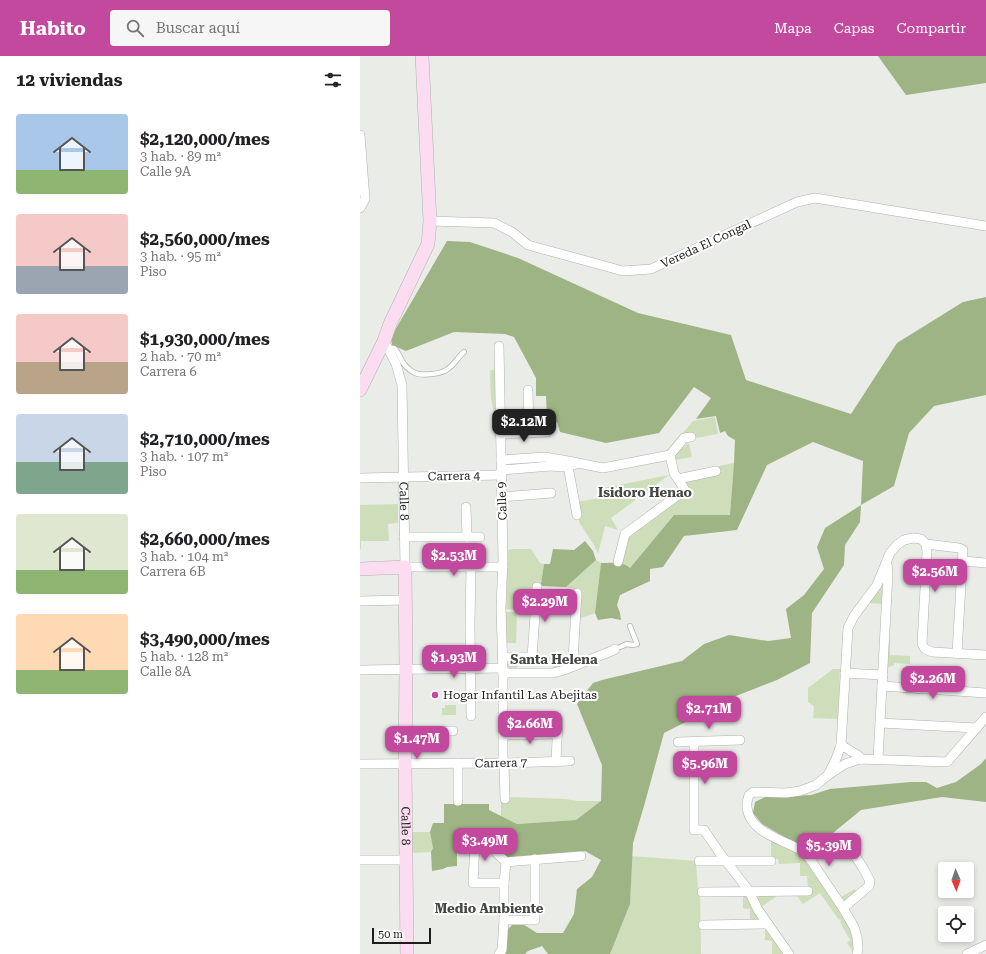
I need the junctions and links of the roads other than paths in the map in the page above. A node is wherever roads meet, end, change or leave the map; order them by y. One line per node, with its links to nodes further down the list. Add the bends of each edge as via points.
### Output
1 (422, 56): 4 (main road)
2 (360, 135): 3 (street, via 365,199)
3 (360, 208)
4 (430, 222): 5 (street, Vereda El Congal, via 494,223 512,232 528,245 623,271 651,269 797,202 815,198); 6 (main road, via 428,244 390,324)
5 (986, 226)
6 (385, 342): 8 (lane, via 398,351 403,363 417,374 445,372); 9 (main road); 21 (street, Calle 8, via 396,364 402,385)
7 (499, 346): 13 (street, Calle 9)
8 (464, 352)
9 (360, 390)
10 (528, 390): 12 (street)
11 (547, 432): 12 (street)
12 (529, 433): 13 (street)
13 (500, 434): 16 (street, Calle 9)
14 (692, 437): 15 (street, via 684,438)
15 (670, 455): 17 (street, Carrera 4, via 603,468); 23 (street)
16 (501, 460): 17 (street, Carrera 4, via 545,457); 20 (street, Calle 9)
17 (579, 463): 18 (street, Carrera 4)
18 (568, 466): 20 (street, Carrera 4); 27 (street)
19 (716, 471): 23 (street)
20 (501, 472): 21 (street, Carrera 4); 25 (street, Calle 9)
21 (403, 476): 22 (street, Carrera 4); 28 (street, Calle 8)
22 (360, 478)
23 (678, 479): 33 (street, via 685,490 625,534)
24 (551, 493): 25 (street)
25 (502, 496): 38 (street, Calle 9)
26 (466, 507): 29 (street)
27 (577, 515)
28 (404, 537): 29 (street); 36 (street, Calle 8)
29 (466, 537): 30 (street)
30 (480, 537)
31 (926, 544): 32 (street, via 959,548 963,550); 35 (street, via 921,539 904,540 890,553); 46 (street, via 922,644 925,649 932,652)
32 (963, 561): 34 (street); 46 (street)
33 (618, 562)
34 (986, 562)
35 (886, 563): 54 (street, via 877,585 848,628); 55 (street, via 888,574)
36 (405, 567): 37 (street); 39 (main road); 42 (main road, Calle 8)
37 (471, 567): 38 (street); 50 (street)
38 (503, 567): 48 (street, Calle 9)
39 (360, 569)
40 (537, 587): 48 (street, via 532,657)
41 (577, 592): 49 (street)
42 (406, 600): 43 (street); 51 (main road, Calle 8)
43 (360, 601)
44 (630, 626): 45 (lane, via 636,644)
45 (618, 648): 49 (street)
46 (957, 653): 47 (street)
47 (986, 655)
48 (502, 657): 53 (street, Calle 9)
49 (574, 666): 53 (street, via 554,673)
50 (470, 668): 51 (street); 53 (street); 58 (street)
51 (406, 669): 52 (street); 64 (main road, Calle 8)
52 (360, 670)
53 (503, 671): 66 (street, Calle 9)
54 (845, 673): 55 (street); 70 (street)
55 (882, 675): 56 (street)
56 (882, 686): 57 (street); 61 (street)
57 (986, 693)
58 (471, 716)
59 (986, 718): 62 (street)
60 (558, 720): 65 (street)
61 (880, 723): 62 (street); 72 (street)
62 (977, 728): 72 (street, via 947,762)
63 (453, 731): 64 (street)
64 (405, 732): 78 (main road, Calle 8)
65 (557, 734): 66 (street); 73 (street)
66 (503, 735): 76 (street, Calle 9)
67 (740, 740): 68 (street)
68 (694, 741): 69 (street); 87 (street, via 694,830 704,830)
69 (678, 742)
70 (841, 745): 71 (street); 79 (street)
71 (860, 759): 72 (street); 79 (street, via 846,764)
72 (878, 759)
73 (556, 761): 74 (street, Carrera 7); 76 (street, Carrera 7)
74 (570, 761)
75 (458, 763): 76 (street, Carrera 7); 78 (street, Carrera 7); 81 (street)
76 (504, 763): 80 (street, Calle 9)
77 (360, 764): 78 (street, Carrera 7)
78 (405, 764): 86 (main road, Calle 8)
79 (828, 776): 82 (street, via 816,785 800,791 753,792 749,795 746,806 752,822 765,832)
80 (505, 799)
81 (458, 801)
82 (805, 853): 95 (street); 95 (street, via 822,841 837,839 844,842 852,851 870,881 869,886)
83 (581, 856): 84 (street)
84 (536, 858): 89 (street); 96 (street, via 535,920)
85 (360, 860): 86 (street)
86 (406, 860): 101 (main road, Calle 8)
87 (726, 861): 88 (street); 90 (street); 92 (street)
88 (771, 861)
89 (506, 862): 91 (street); 91 (street, via 483,840 475,841 473,883)
90 (700, 862)
91 (504, 883): 96 (street)
92 (749, 891): 93 (street); 94 (street); 97 (street)
93 (808, 891)
94 (702, 892)
95 (843, 908): 104 (street, via 856,932)
96 (504, 920): 102 (street, via 502,950)
97 (768, 924): 98 (street); 103 (street)
98 (703, 925)
99 (986, 945): 100 (street)
100 (972, 953)
101 (407, 954)
102 (499, 954)
103 (789, 954)
104 (857, 954)

